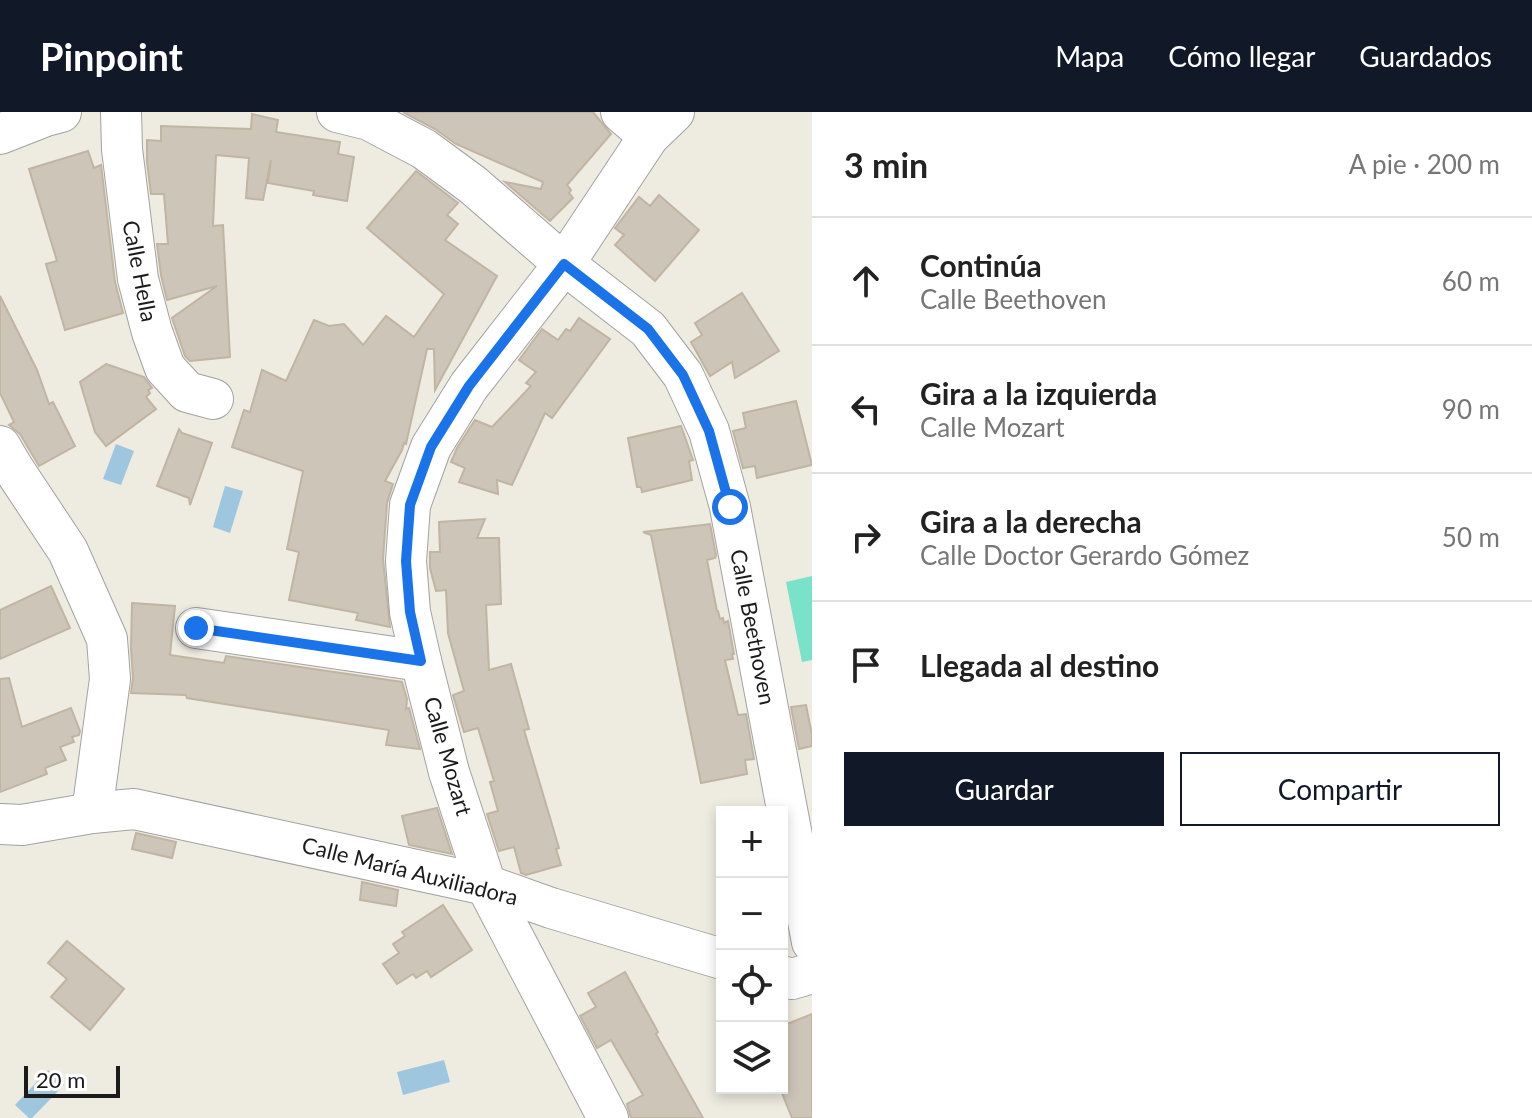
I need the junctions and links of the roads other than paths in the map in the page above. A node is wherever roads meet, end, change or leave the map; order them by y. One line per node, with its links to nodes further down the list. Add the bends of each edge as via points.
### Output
1 (61, 112): 5 (street)
2 (121, 112): 7 (street, Calle Hella, via 138,279 152,332 165,368 187,392)
3 (337, 112): 6 (street, Calle Beethoven, via 369,120 424,149)
4 (648, 120): 6 (street, Calle Mozart)
5 (0, 134)
6 (564, 264): 10 (street, Calle Mozart, via 469,386 431,447 410,505 406,561); 14 (street, Calle Beethoven, via 648,329 683,375 709,431 730,507)
7 (213, 399)
8 (0, 446): 11 (street, via 68,551 107,639 110,679)
9 (196, 628): 10 (street)
10 (421, 661): 13 (street, Calle Mozart, via 449,772)
11 (92, 813): 12 (street, Calle María Auxiliadora); 13 (street, Calle María Auxiliadora, via 134,809)
12 (0, 824)
13 (486, 885): 15 (street, Calle María Auxiliadora); 18 (street, Calle Mozart)
14 (812, 942)
15 (716, 957)
16 (812, 973): 17 (street)
17 (788, 978)
18 (608, 1118)

